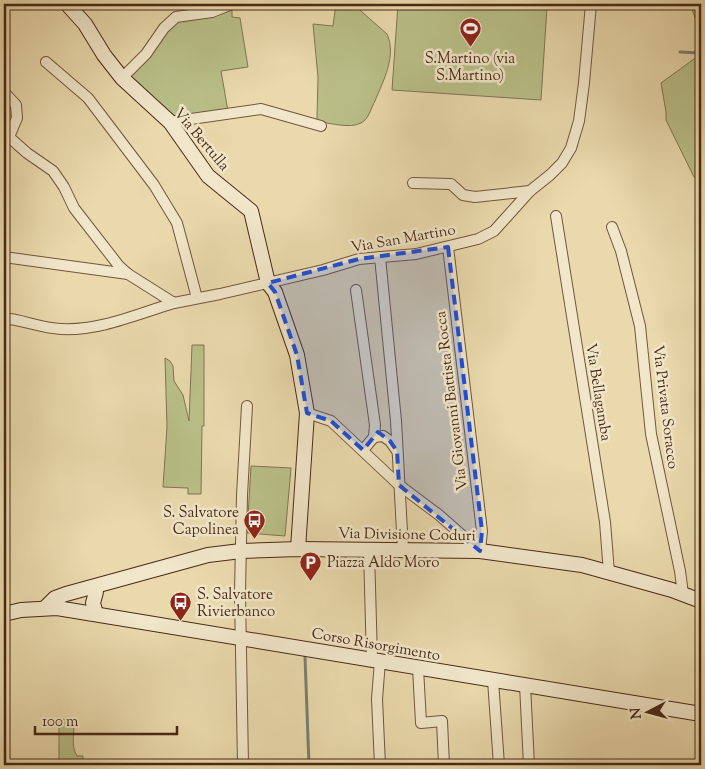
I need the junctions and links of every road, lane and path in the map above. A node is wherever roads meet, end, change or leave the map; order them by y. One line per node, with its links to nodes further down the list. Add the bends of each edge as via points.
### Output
1 (67, 4): 5 (street, Via Bertulla)
2 (232, 4): 5 (street, via 212,12 176,17)
3 (591, 4): 10 (street, Via San Martino, via 579,121 571,148 562,163)
4 (46, 62): 19 (street, via 88,98 154,185 177,223)
5 (122, 78): 7 (street, Via Bertulla)
6 (4, 92): 16 (street, via 16,105 17,118 9,137 53,171 74,208)
7 (170, 122): 8 (street, via 261,109); 17 (street, Via Bertulla, via 208,176 251,211)
8 (321, 126)
9 (412, 182): 10 (street, via 451,184 463,195 475,197)
10 (530, 191): 13 (street, Via San Martino, via 494,231)
11 (556, 216): 33 (street, Via Bellagamba, via 605,522)
12 (612, 226): 36 (street, Via Privata Soracco, via 640,326 651,434)
13 (448, 247): 15 (street, Via San Martino); 32 (street, Via Giovanni Battista Rocca, via 482,531)
14 (4, 257): 16 (street)
15 (380, 258): 17 (street, Via San Martino, via 359,259); 26 (street)
16 (128, 274): 20 (street)
17 (268, 282): 19 (street, Via San Martino); 23 (street, Via Bertulla, via 275,292 298,355)
18 (356, 290): 24 (street)
19 (197, 298): 20 (street, Via San Martino)
20 (174, 303): 21 (street, Via San Martino, via 108,325 73,329 48,328)
21 (4, 318)
22 (247, 406): 31 (street)
23 (307, 413): 25 (street, via 332,421); 28 (street, Via Bertulla)
24 (374, 437): 25 (street); 26 (street, via 383,436)
25 (363, 450): 27 (street)
26 (397, 451): 27 (street)
27 (398, 485): 30 (street); 32 (street)
28 (298, 548): 29 (street, Via Divisione Coduri); 31 (street, Via Divisione Coduri)
29 (369, 550): 30 (street, Via Divisione Coduri); 43 (street)
30 (403, 550): 32 (street, Via Divisione Coduri)
31 (241, 551): 34 (street, Via Divisione Coduri, via 208,555); 42 (street)
32 (480, 551): 33 (street, Via Divisione Coduri, via 582,565)
33 (609, 573): 36 (street, Via Divisione Coduri)
34 (110, 582): 35 (street, Via Divisione Coduri); 38 (street, Via Divisione Coduri, via 55,598)
35 (96, 592): 39 (street, Via Divisione Coduri); 41 (street, via 93,603)
36 (683, 594): 37 (street, Via Divisione Coduri)
37 (701, 601)
38 (45, 608): 39 (street, Corso Risorgimento); 40 (street, Corso Risorgimento)
39 (64, 609): 41 (street, Corso Risorgimento)
40 (4, 614)
41 (96, 614): 42 (street, Corso Risorgimento)
42 (240, 637): 43 (street, Corso Risorgimento); 48 (street)
43 (376, 661): 44 (street, Corso Risorgimento); 49 (street)
44 (418, 668): 45 (street, Corso Risorgimento); 50 (street, via 421,723 442,721)
45 (493, 680): 46 (street, Corso Risorgimento); 51 (street)
46 (525, 685): 47 (street, Corso Risorgimento); 52 (street)
47 (701, 714)
48 (243, 765)
49 (380, 765)
50 (444, 765)
51 (499, 765)
52 (529, 765)

